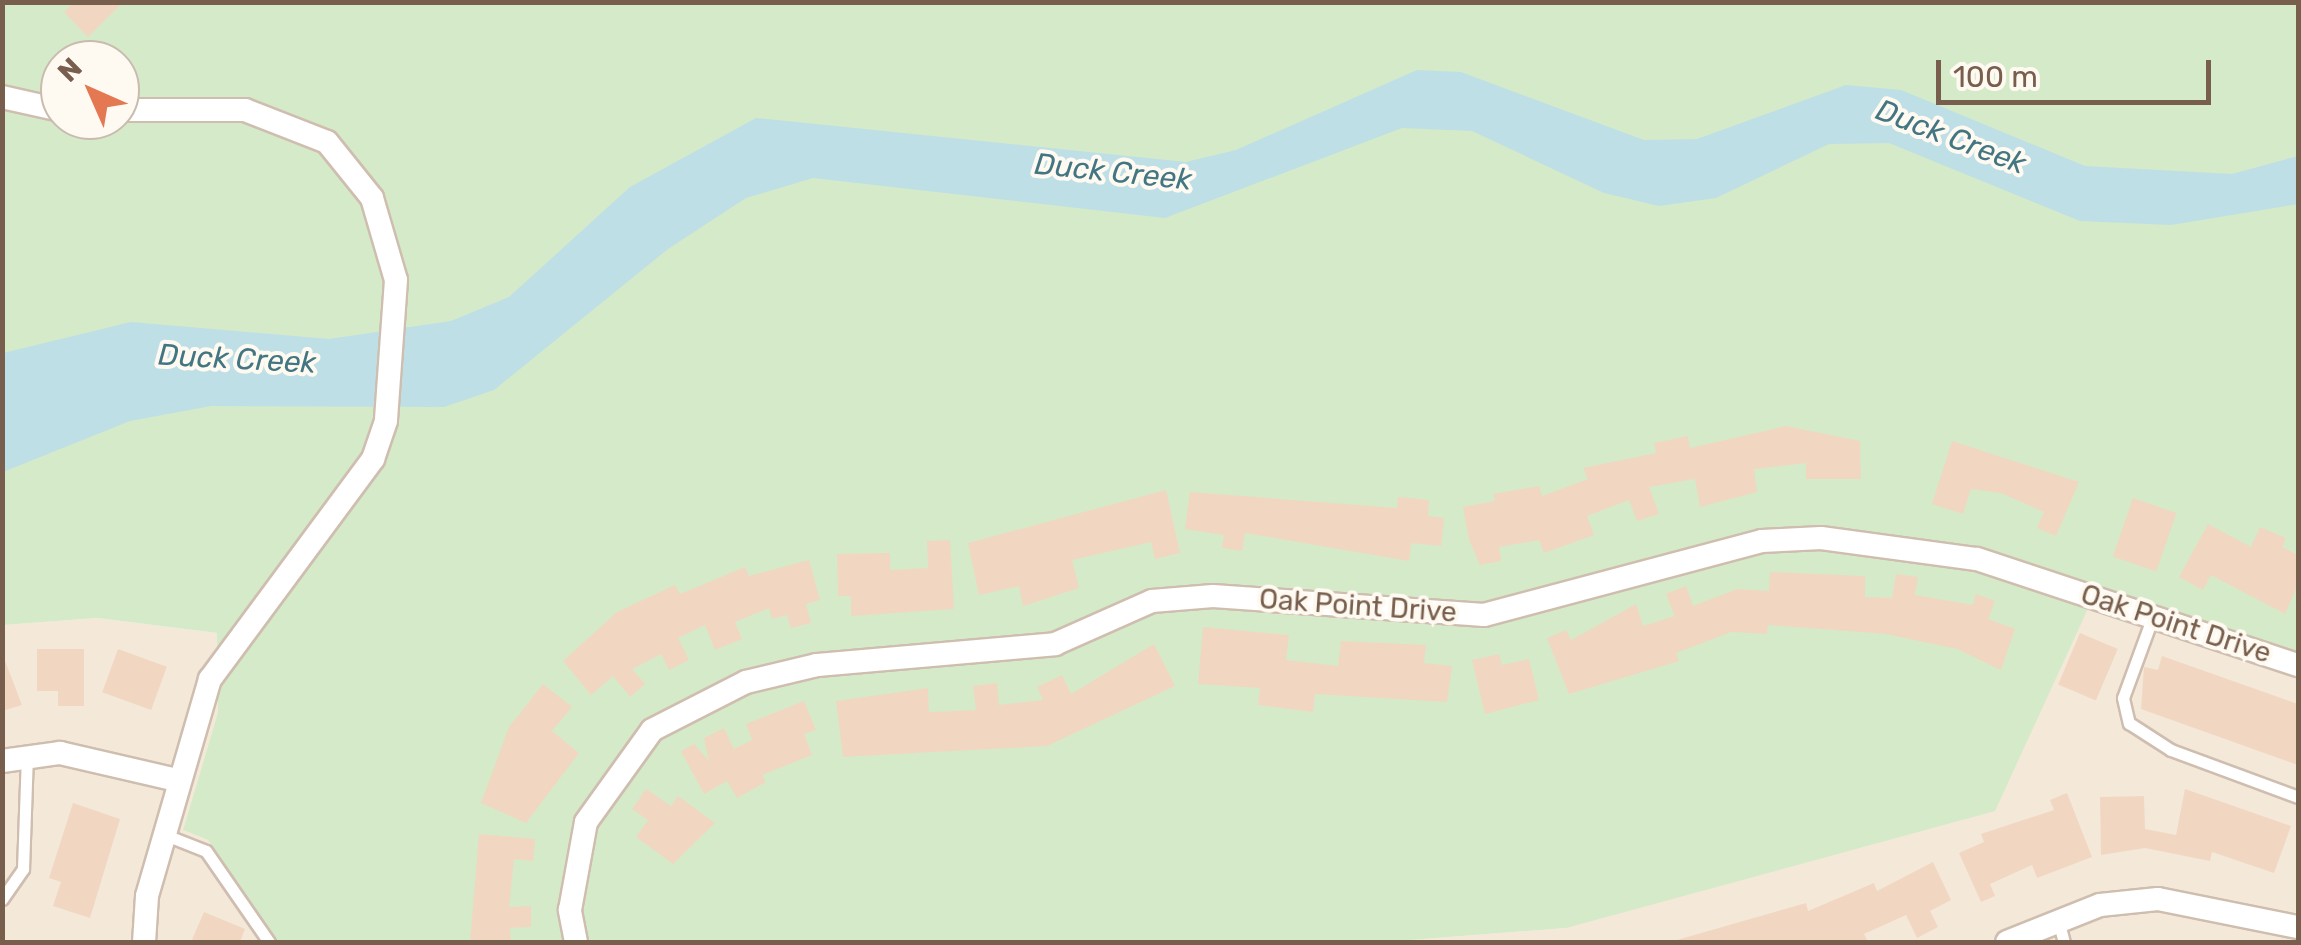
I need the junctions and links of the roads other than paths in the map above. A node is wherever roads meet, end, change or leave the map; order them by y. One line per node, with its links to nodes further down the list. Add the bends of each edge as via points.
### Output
1 (2, 97): 2 (street)
2 (40, 106)
3 (140, 110): 8 (street, via 245,110 291,122 327,142 354,175 391,251 386,421 373,459 210,679)
4 (2153, 616): 5 (street, Oak Point Drive); 9 (lane, via 2124,698 2138,734); 16 (street, Oak Point Drive, via 1977,559 1821,538 1747,544 1484,614 1152,601 1055,644 817,665 746,682 633,747 578,848)
5 (2298, 664)
6 (27, 756): 7 (street); 8 (street, via 60,753); 11 (lane, via 24,869)
7 (2, 761)
8 (176, 780): 10 (street)
9 (2298, 797)
10 (163, 834): 14 (street); 15 (lane, via 206,851)
11 (2, 899)
12 (2295, 930): 13 (street, via 2158,899)
13 (2061, 931): 17 (street)
14 (144, 942)
15 (268, 942)
16 (576, 942)
17 (2007, 942)

